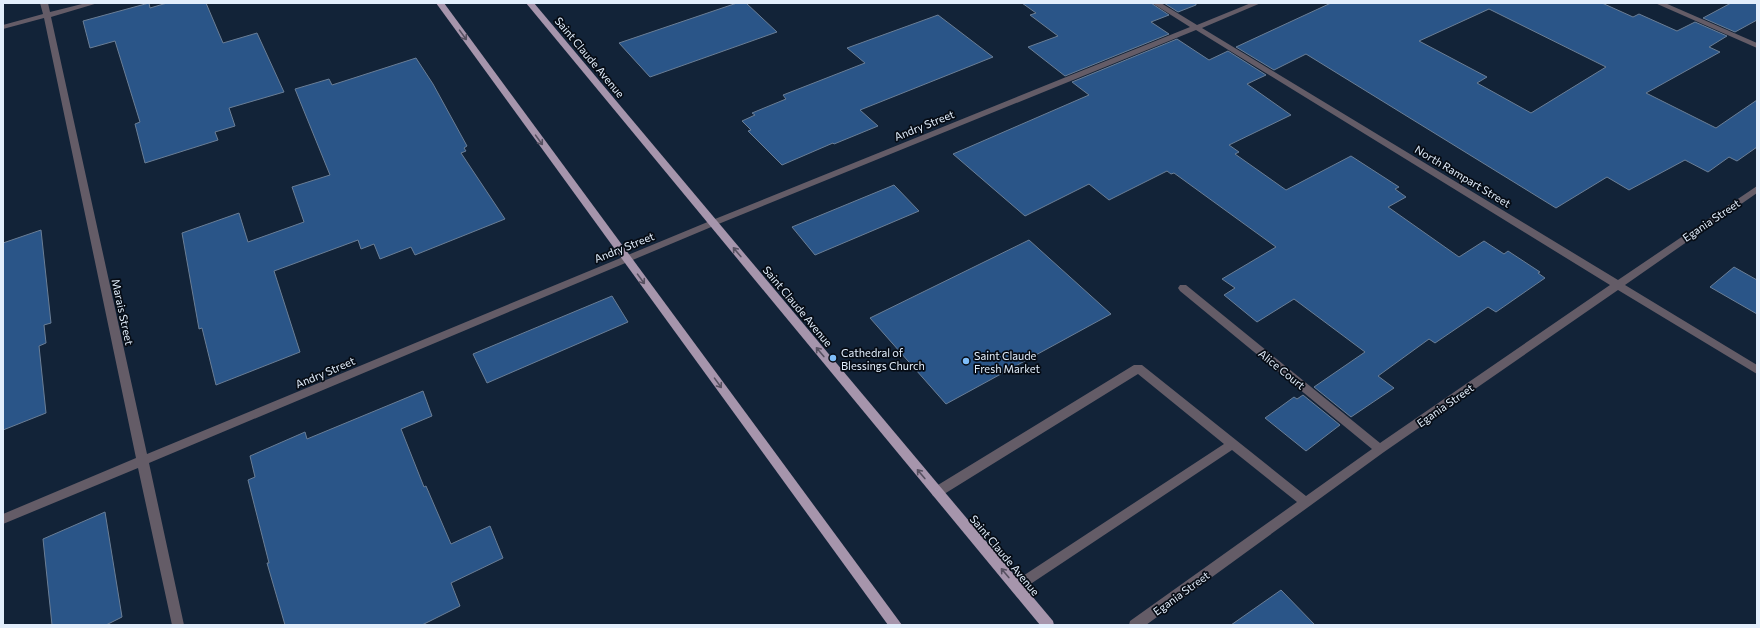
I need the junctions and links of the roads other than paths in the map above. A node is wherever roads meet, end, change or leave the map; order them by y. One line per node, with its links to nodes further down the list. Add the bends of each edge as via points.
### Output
1 (44, 3): 8 (street, Marais Street)
2 (94, 3): 8 (street)
3 (440, 3): 14 (main road, one-way to 14)
4 (530, 3): 13 (main road, Saint Claude Avenue)
5 (1156, 3): 10 (street, North Rampart Street)
6 (1257, 3): 10 (street, Andry Street)
7 (1659, 3): 11 (street)
8 (47, 16): 9 (street); 20 (street, Marais Street)
9 (3, 27)
10 (1195, 28): 13 (street, Andry Street); 15 (street, North Rampart Street)
11 (1757, 46)
12 (1757, 189): 15 (street, Egania Street)
13 (713, 223): 14 (street, Andry Street); 21 (main road, Saint Claude Avenue, one-way to 13)
14 (626, 260): 20 (street, Andry Street); 26 (main road, one-way to 26)
15 (1618, 284): 17 (street, North Rampart Street); 19 (street, Egania Street)
16 (1184, 288): 19 (street, Alice Court)
17 (1757, 370)
18 (1233, 444): 21 (street, via 1138,368); 22 (street); 24 (street)
19 (1380, 449): 22 (street, Egania Street)
20 (142, 461): 23 (street, Andry Street); 25 (street, Marais Street)
21 (937, 492): 24 (main road, Saint Claude Avenue, one-way to 21)
22 (1306, 503): 28 (street, Egania Street)
23 (3, 519)
24 (1016, 587): 27 (main road, Saint Claude Avenue)
25 (178, 625)
26 (896, 625)
27 (1048, 625)
28 (1135, 625)

